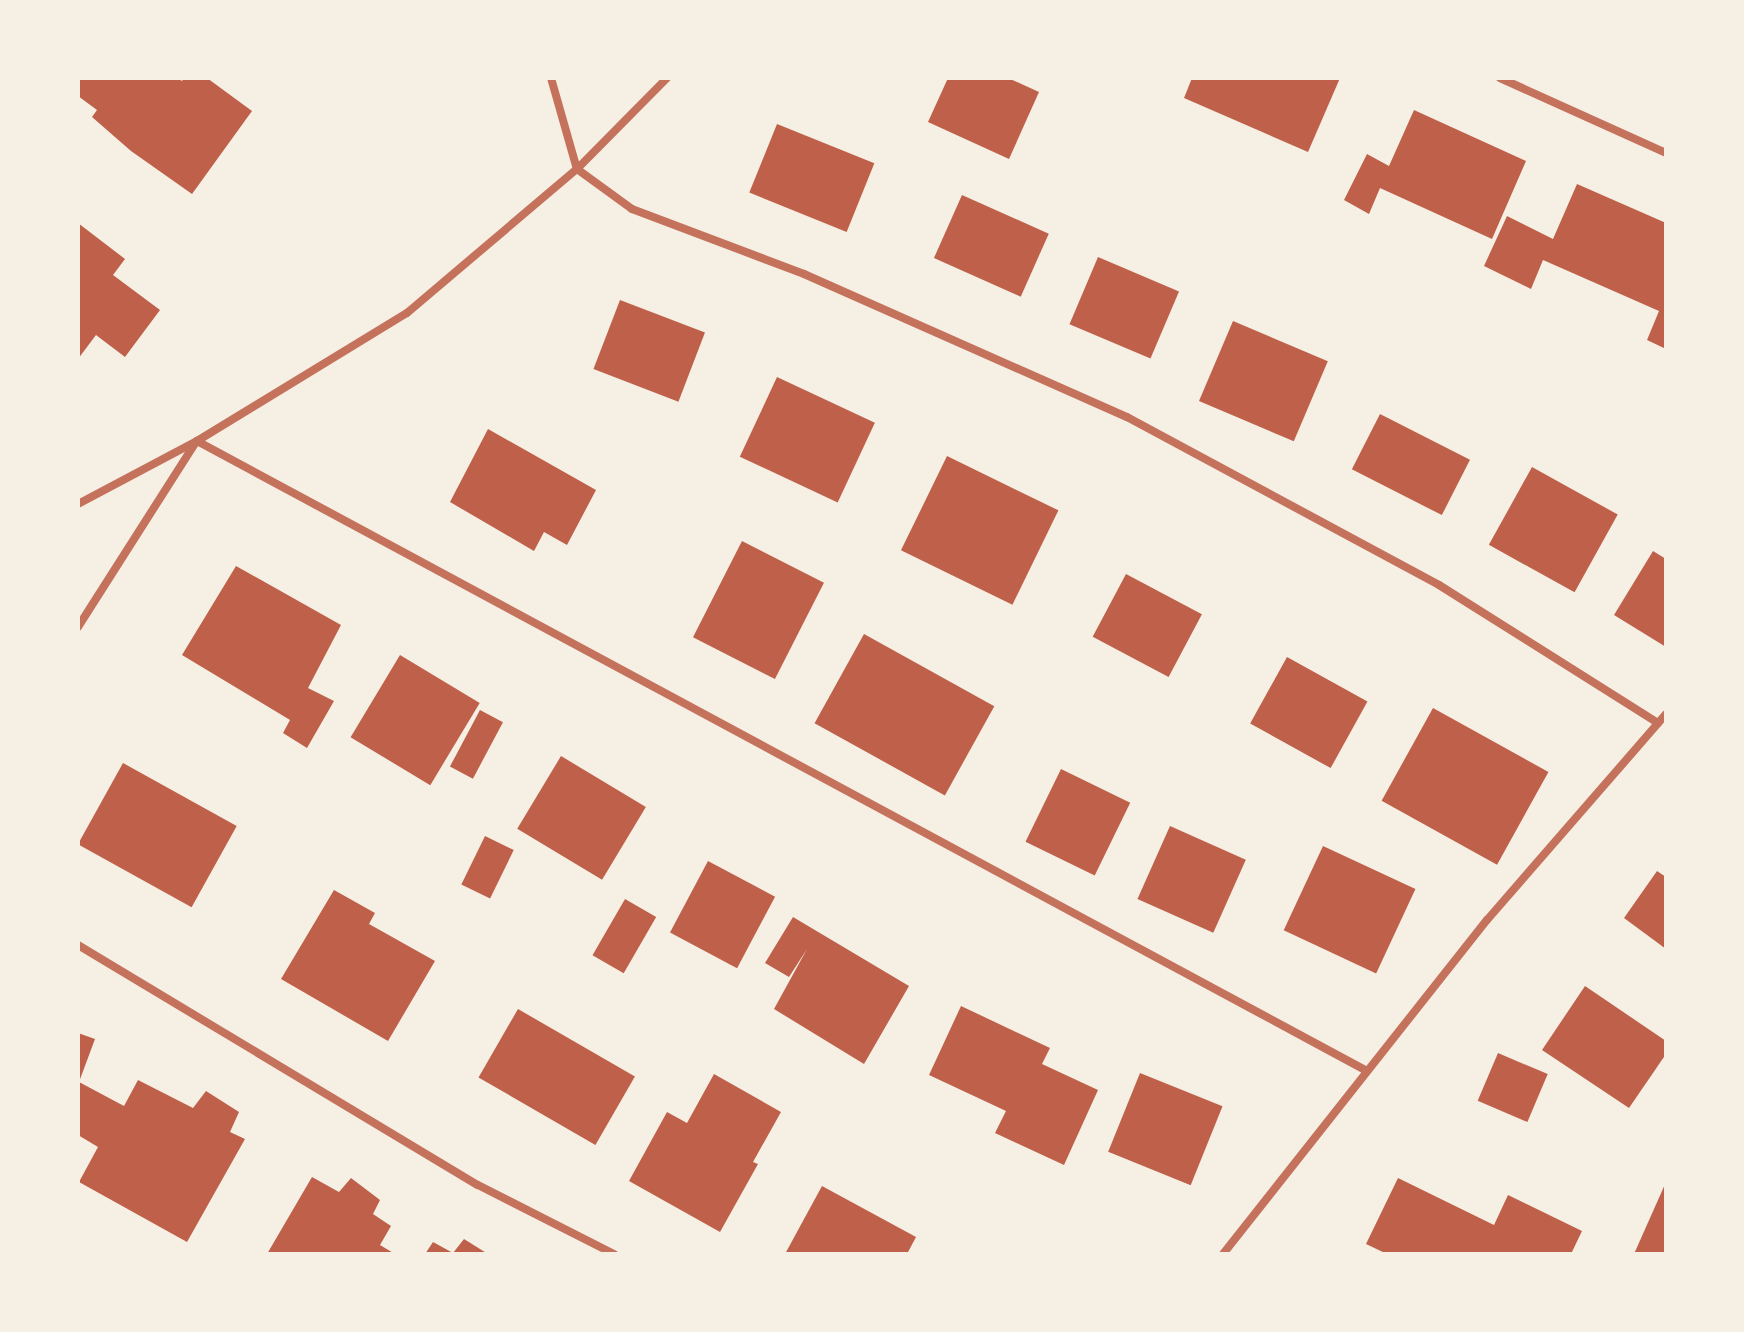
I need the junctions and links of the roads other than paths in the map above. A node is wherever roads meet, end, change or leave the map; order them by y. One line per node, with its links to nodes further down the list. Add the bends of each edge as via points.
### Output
1 (551, 78): 5 (street)
2 (667, 78): 5 (street)
3 (1500, 78): 4 (street)
4 (1666, 153)
5 (577, 169): 6 (street, via 407,313); 10 (street, via 632,209 804,274 1127,417 1439,585)
6 (197, 441): 7 (street); 8 (street); 12 (street)
7 (78, 504)
8 (78, 627)
9 (1666, 714): 10 (street)
10 (1658, 723): 12 (street)
11 (78, 945): 13 (street, via 478,1185)
12 (1365, 1070): 14 (street)
13 (614, 1254)
14 (1223, 1254)

